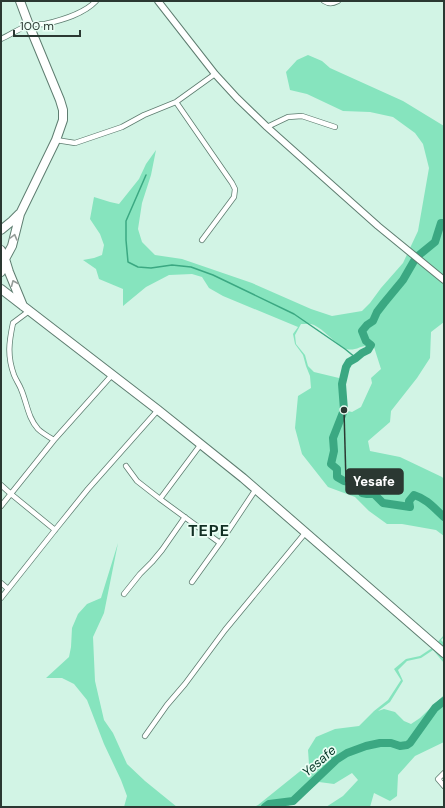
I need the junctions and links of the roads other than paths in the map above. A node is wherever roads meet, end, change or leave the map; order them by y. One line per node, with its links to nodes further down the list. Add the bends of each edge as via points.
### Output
1 (20, 1): 6 (highway)
2 (96, 1): 6 (street, via 92,6 65,19)
3 (158, 1): 8 (street)
4 (324, 1): 5 (street, via 333,4)
5 (338, 1)
6 (29, 25): 7 (street); 12 (highway, via 63,110 63,120)
7 (1, 40)
8 (216, 74): 9 (street); 10 (street)
9 (176, 102): 12 (street, via 122,127 75,143); 15 (street, via 235,189 234,197)
10 (266, 127): 11 (street, via 288,117 302,116); 19 (street, via 378,226)
11 (335, 127)
12 (56, 140): 13 (highway)
13 (20, 214): 14 (highway); 17 (highway, one-way to 13, via 12,246)
14 (1, 230)
15 (202, 240)
16 (1, 250): 17 (highway)
17 (5, 259): 18 (highway); 21 (highway, one-way to 17)
18 (1, 272)
19 (444, 280)
20 (1, 289): 21 (highway)
21 (26, 309): 22 (highway); 24 (street, via 12,323 9,340 10,364 29,414 39,430)
22 (112, 375): 23 (highway); 24 (street)
23 (158, 410): 25 (highway); 33 (street)
24 (54, 440): 29 (street)
25 (201, 444): 28 (highway); 30 (street)
26 (126, 466): 30 (street, via 137,481)
27 (1, 485): 29 (street)
28 (256, 489): 34 (highway); 35 (street)
29 (11, 494): 31 (street); 33 (street)
30 (160, 499): 32 (street)
31 (1, 506)
32 (185, 517): 35 (street); 39 (street, via 162,550)
33 (55, 530): 38 (street)
34 (306, 532): 41 (highway); 42 (street, via 225,630)
35 (220, 543): 36 (street)
36 (192, 582)
37 (1, 583): 38 (street)
38 (8, 589): 40 (street)
39 (124, 594)
40 (1, 598)
41 (444, 653)
42 (145, 736)
43 (444, 773): 44 (street, via 438,779)
44 (444, 786)

